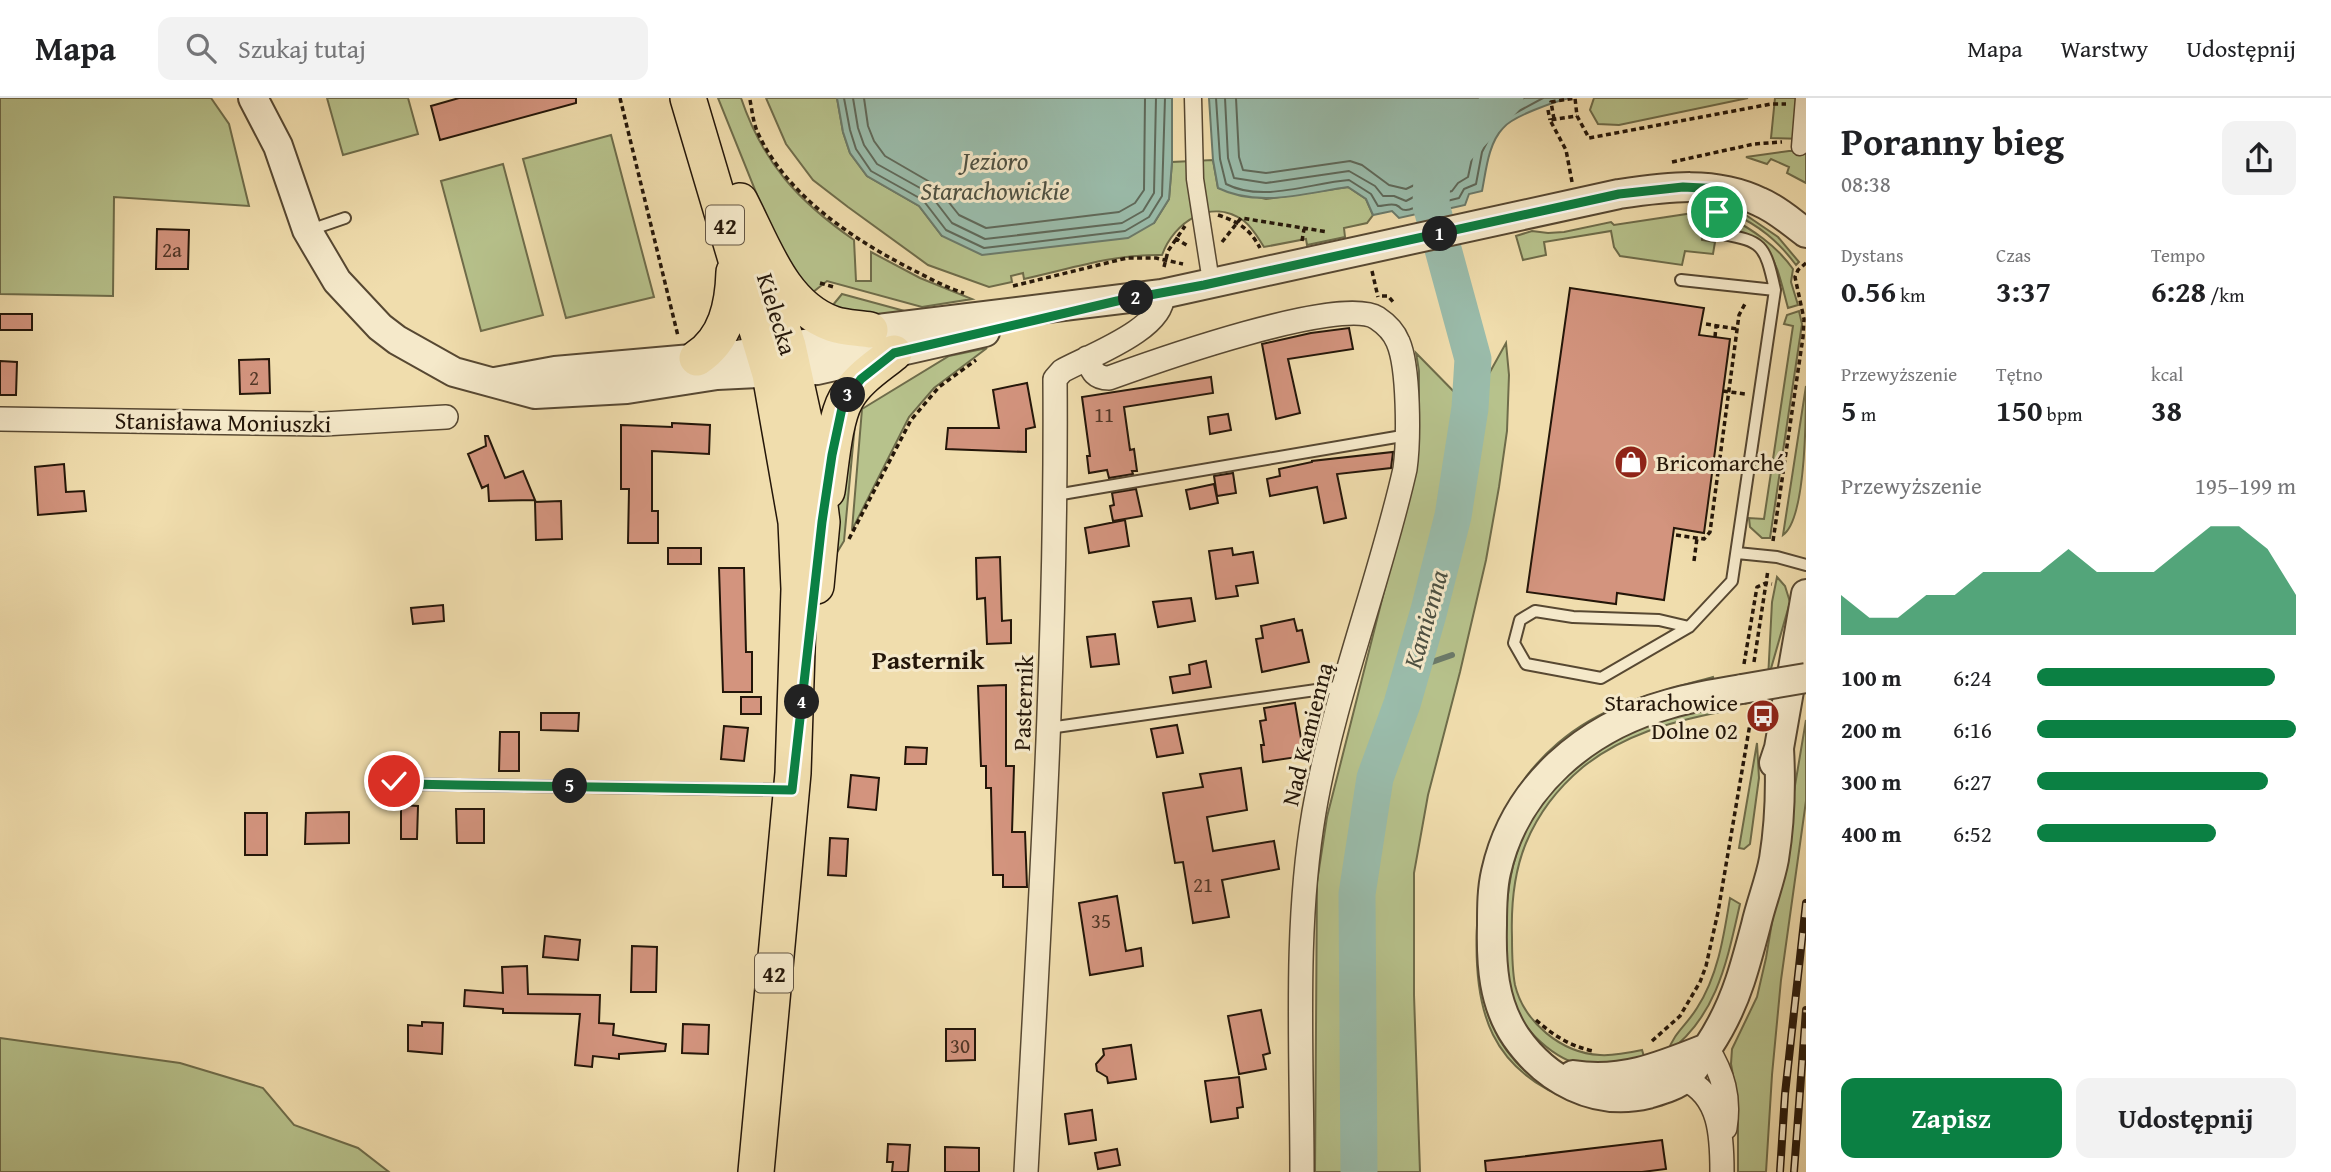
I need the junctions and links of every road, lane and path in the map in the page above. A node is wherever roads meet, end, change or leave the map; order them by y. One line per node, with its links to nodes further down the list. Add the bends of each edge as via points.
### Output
1 (253, 98): 17 (street, via 278,146)
2 (620, 98): 37 (path)
3 (688, 98): 21 (main road, Kielecka / 42)
4 (705, 98): 14 (main road, Kielecka / 42)
5 (1193, 98): 22 (street, via 1195,179)
6 (750, 100): 28 (path, via 756,128 769,152 821,211 892,260 962,293)
7 (1802, 102): 9 (path, via 1589,138); 11 (street)
8 (1548, 110): 10 (path)
9 (1577, 116): 10 (path); 10 (path, via 1575,98 1551,102)
10 (1552, 120): 13 (path, via 1566,150)
11 (1800, 147)
12 (1723, 189): 19 (street, via 1760,201); 27 (lane, via 1713,232 1753,240 1761,247); 29 (street, via 1683,187 1619,194)
13 (1573, 191)
14 (740, 201): 36 (main road, via 796,302 832,324); 40 (main road, Kielecka / 42)
15 (345, 218): 17 (lane)
16 (1304, 229): 18 (path); 20 (path); 22 (path, via 1241,218)
17 (307, 230): 41 (street, via 327,266 380,327 454,372)
18 (1332, 233)
19 (1804, 233)
20 (1301, 243)
21 (735, 258): 37 (main road, via 732,303 724,324 713,345); 40 (main road, Kielecka / 42)
22 (1207, 263): 26 (path, via 1127,258)
23 (1806, 263): 51 (path, via 1795,276 1803,337)
24 (1374, 278): 30 (path)
25 (1681, 280): 27 (lane)
26 (1011, 286)
27 (1774, 290): 53 (lane)
28 (974, 292)
29 (1162, 294): 36 (street); 39 (street, Pasternik, via 1161,308 1148,324)
30 (1378, 295)
31 (1749, 297): 34 (path)
32 (1706, 324): 33 (path)
33 (1716, 326): 34 (path); 35 (path)
34 (1737, 329): 43 (path)
35 (1715, 337)
36 (882, 342): 40 (street, via 817,370); 49 (main road, via 842,408 832,455)
37 (688, 348): 40 (street); 41 (street)
38 (986, 353): 49 (path, via 939,387 911,420)
39 (1087, 358): 47 (street, Nad Kamienną, via 1093,373 1109,378 1202,345 1318,317 1370,315 1394,334 1400,347); 48 (street, Pasternik, via 1062,370 1055,379)
40 (779, 361): 41 (street, via 627,388 536,394); 49 (main road, 42); 66 (main road, 42, via 799,589)
41 (495, 382)
42 (1723, 391): 43 (path)
43 (1729, 392): 44 (path); 52 (path, via 1710,532 1704,539)
44 (1751, 395)
45 (446, 416): 46 (street, Stanisława Moniuszki, via 323,425)
46 (0, 419)
47 (1408, 435): 48 (lane); 63 (street, Nad Kamienną, via 1401,488)
48 (1056, 495): 64 (street, Pasternik)
49 (833, 535): 66 (main road, 42)
50 (1676, 535): 52 (path)
51 (1773, 537)
52 (1697, 538): 54 (path)
53 (1737, 553): 55 (lane); 60 (lane, via 1732,581)
54 (1694, 561)
55 (1806, 565)
56 (1767, 575): 57 (path)
57 (1766, 583): 58 (path); 62 (path); 62 (path, via 1757,587)
58 (1772, 584)
59 (1806, 594): 69 (street, via 1779,748 1759,827 1756,922 1735,996)
60 (1689, 627): 60 (lane, via 1601,678 1526,664 1514,643 1520,620 1535,611 1659,620)
61 (1806, 678): 62 (street, bridge)
62 (1747, 682): 68 (path, via 1718,912 1706,966 1680,1016 1655,1040); 71 (street, via 1669,704 1600,732 1538,784 1517,816 1495,874 1492,971 1499,1003 1516,1037 1572,1087 1606,1097 1636,1097 1663,1089)
63 (1345, 685): 64 (lane); 76 (street, Nad Kamienną, via 1314,811 1307,862)
64 (1049, 728): 75 (street, Pasternik)
65 (394, 781): 66 (lane, via 445,785)
66 (792, 782): 74 (main road, 42)
67 (1531, 1011): 70 (path, via 1558,1038)
68 (1644, 1044)
69 (1707, 1048): 71 (street, via 1697,1067); 72 (street, via 1703,1070); 73 (street, via 1724,1082 1727,1102)
70 (1597, 1051)
71 (1677, 1071): 72 (street)
72 (1707, 1095): 73 (street)
73 (1722, 1148): 77 (street)
74 (756, 1172)
75 (1026, 1172)
76 (1302, 1172)
77 (1722, 1172)

